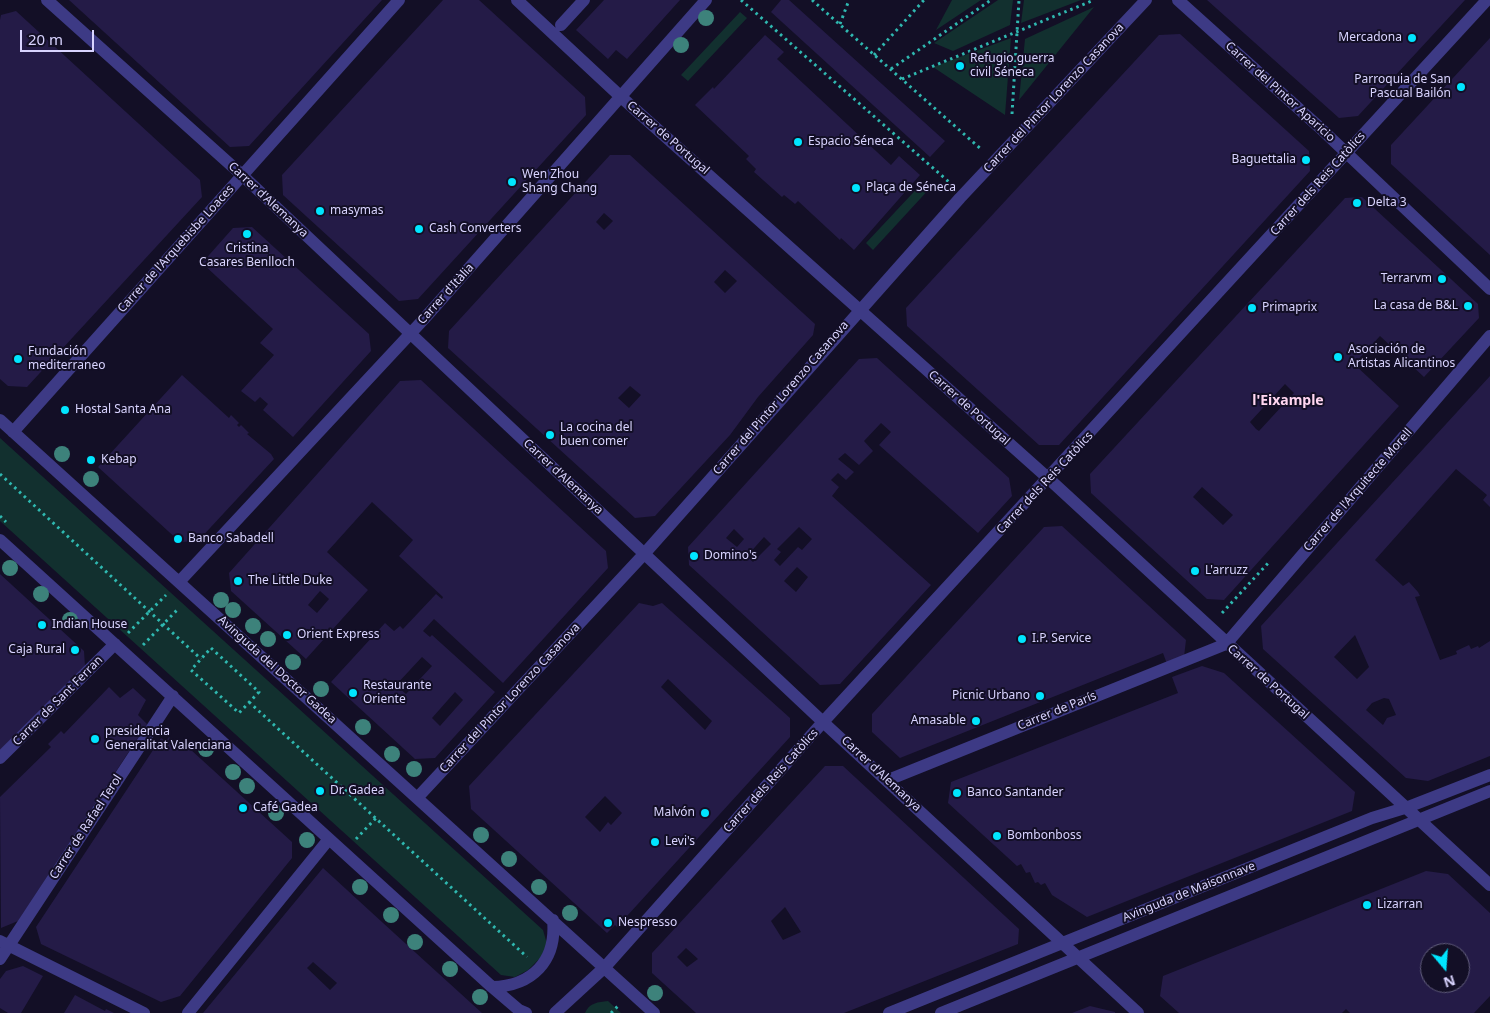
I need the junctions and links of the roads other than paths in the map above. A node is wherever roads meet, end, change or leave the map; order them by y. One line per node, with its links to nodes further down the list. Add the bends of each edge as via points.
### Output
1 (47, 0): 12 (street, Carrer d'Alemanya)
2 (399, 0): 12 (street, Carrer de l'Arquebisbe Loaces)
3 (517, 0): 10 (street, Carrer de Portugal)
4 (584, 0): 9 (street)
5 (706, 0): 10 (street, Carrer d'Itàlia)
6 (1146, 0): 14 (street, Carrer del Pintor Lorenzo Casanova)
7 (1178, 0): 11 (street, Carrer del Pintor Aparicio)
8 (1487, 0): 11 (street, Carrer dels Reis Catòlics)
9 (561, 25)
10 (620, 96): 14 (street, Carrer de Portugal); 15 (street, Carrer d'Itàlia)
11 (1347, 153): 13 (street, Carrer del Pintor Aparicio); 19 (street, Carrer dels Reis Catòlics)
12 (242, 175): 15 (street, Carrer d'Alemanya); 18 (street, Carrer de l'Arquebisbe Loaces)
13 (1490, 289)
14 (859, 309): 19 (street, Carrer de Portugal); 21 (street, Carrer del Pintor Lorenzo Casanova)
15 (410, 334): 21 (street, Carrer d'Alemanya); 22 (street, Carrer d'Itàlia)
16 (1490, 336): 24 (street, Carrer de l'Arquitecte Morell)
17 (0, 420): 18 (street, Avinguda del Doctor Gadea)
18 (13, 432): 22 (street, Avinguda del Doctor Gadea)
19 (1049, 479): 24 (street, Carrer de Portugal); 26 (street, Carrer dels Reis Catòlics)
20 (0, 540): 23 (street)
21 (644, 553): 26 (street, Carrer d'Alemanya); 31 (street, Carrer del Pintor Lorenzo Casanova)
22 (179, 582): 31 (street, Avinguda del Doctor Gadea)
23 (115, 644): 25 (street); 27 (street, Carrer de Sant Ferran)
24 (1226, 644): 29 (street, Carrer de París); 32 (street, Carrer de Portugal)
25 (173, 696): 34 (street, Carrer de Rafael Terol); 36 (street)
26 (823, 722): 29 (street, Carrer d'Alemanya); 43 (street, Carrer dels Reis Catòlics)
27 (0, 758)
28 (1490, 775): 32 (street, Avinguda de Maisonnave)
29 (888, 780): 40 (street, Carrer d'Alemanya)
30 (1490, 791): 33 (street, Avinguda de Maisonnave)
31 (418, 797): 38 (street, Avinguda del Doctor Gadea)
32 (1408, 808): 33 (street, Carrer de Portugal); 40 (street, Avinguda de Maisonnave, via 1372,818)
33 (1419, 819): 37 (street, Carrer de Portugal); 41 (street, Avinguda de Maisonnave)
34 (85, 829): 35 (street); 39 (street, Carrer de Rafael Terol)
35 (97, 836)
36 (329, 840): 44 (street); 46 (street)
37 (1490, 885)
38 (553, 920): 43 (street, Avinguda del Doctor Gadea); 44 (street, via 555,936 551,952 540,968 518,983)
39 (4, 943): 42 (street, Carrer de Rafael Terol); 45 (street)
40 (1062, 943): 41 (street, Carrer d'Alemanya); 50 (street, Avinguda de Maisonnave)
41 (1076, 957): 51 (street, Avinguda de Maisonnave); 52 (street, Carrer d'Alemanya)
42 (0, 959)
43 (605, 967): 48 (street, Carrer dels Reis Catòlics); 49 (street, Avinguda del Doctor Gadea)
44 (492, 987): 47 (street)
45 (144, 1013)
46 (188, 1013)
47 (526, 1013)
48 (555, 1013)
49 (654, 1013)
50 (889, 1013)
51 (941, 1013)
52 (1138, 1013)

